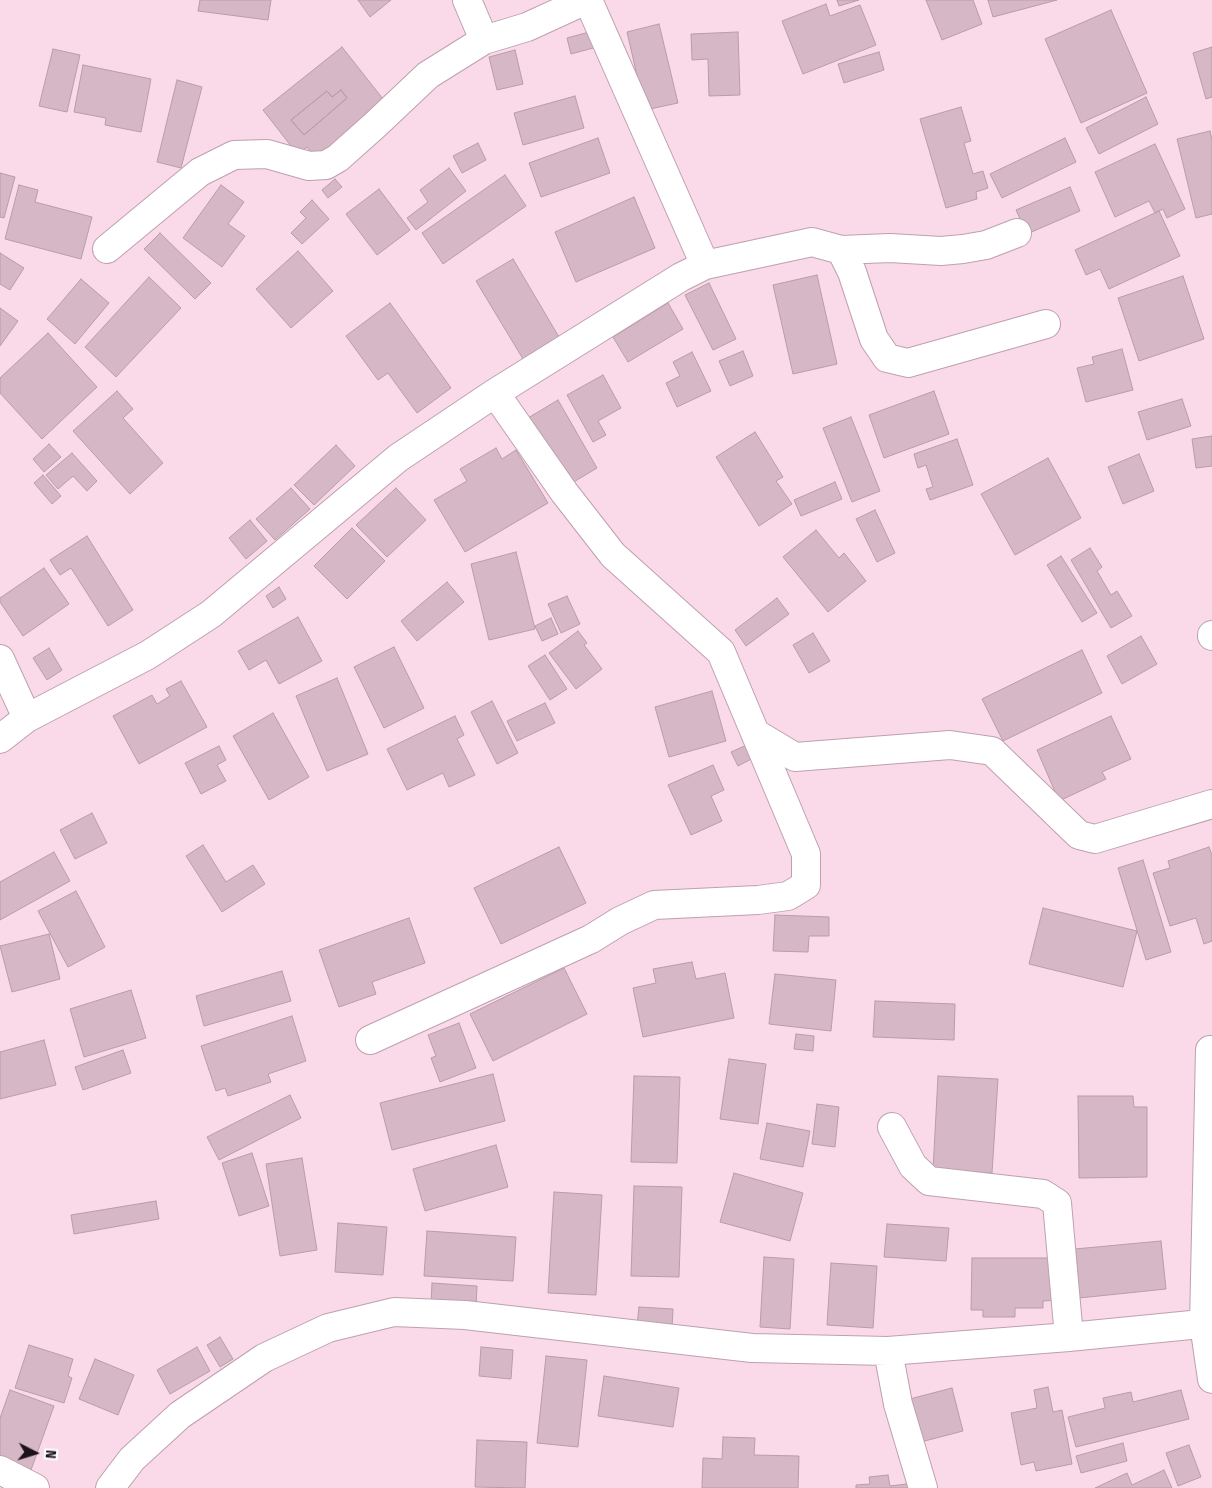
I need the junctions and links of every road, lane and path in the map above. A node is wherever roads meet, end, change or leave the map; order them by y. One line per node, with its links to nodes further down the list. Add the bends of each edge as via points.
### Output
1 (467, 0): 3 (street)
2 (587, 0): 3 (street, via 528,27); 7 (street)
3 (484, 40): 5 (street, via 428,75 326,165 309,166 267,154 234,154 200,172)
4 (1017, 233): 6 (street, via 986,245 963,249)
5 (107, 249)
6 (841, 250): 7 (street, via 812,242); 8 (street, via 852,272 874,339 887,358 908,363)
7 (705, 265): 9 (street)
8 (1046, 324)
9 (495, 393): 11 (street, via 398,458 210,614 148,655); 12 (street, via 564,492 613,555 720,652)
10 (0, 659): 11 (street)
11 (27, 718): 13 (street)
12 (755, 733): 14 (street, via 795,757 950,745 992,751 1073,830 1095,839); 15 (street, via 806,854 806,885 788,896 758,900 654,905 591,939)
13 (0, 739)
14 (1212, 804)
15 (370, 1040)
16 (1210, 1050): 18 (street)
17 (892, 1127): 19 (street, via 913,1166 929,1181 1043,1194 1057,1203)
18 (1208, 1324): 19 (street); 21 (street)
19 (1069, 1337): 20 (street)
20 (888, 1351): 24 (street, via 752,1348 466,1315 394,1312 328,1328 264,1358 180,1415 132,1459); 25 (street, via 898,1404)
21 (1212, 1378)
22 (0, 1470): 23 (street)
23 (35, 1488)
24 (110, 1488)
25 (923, 1488)

